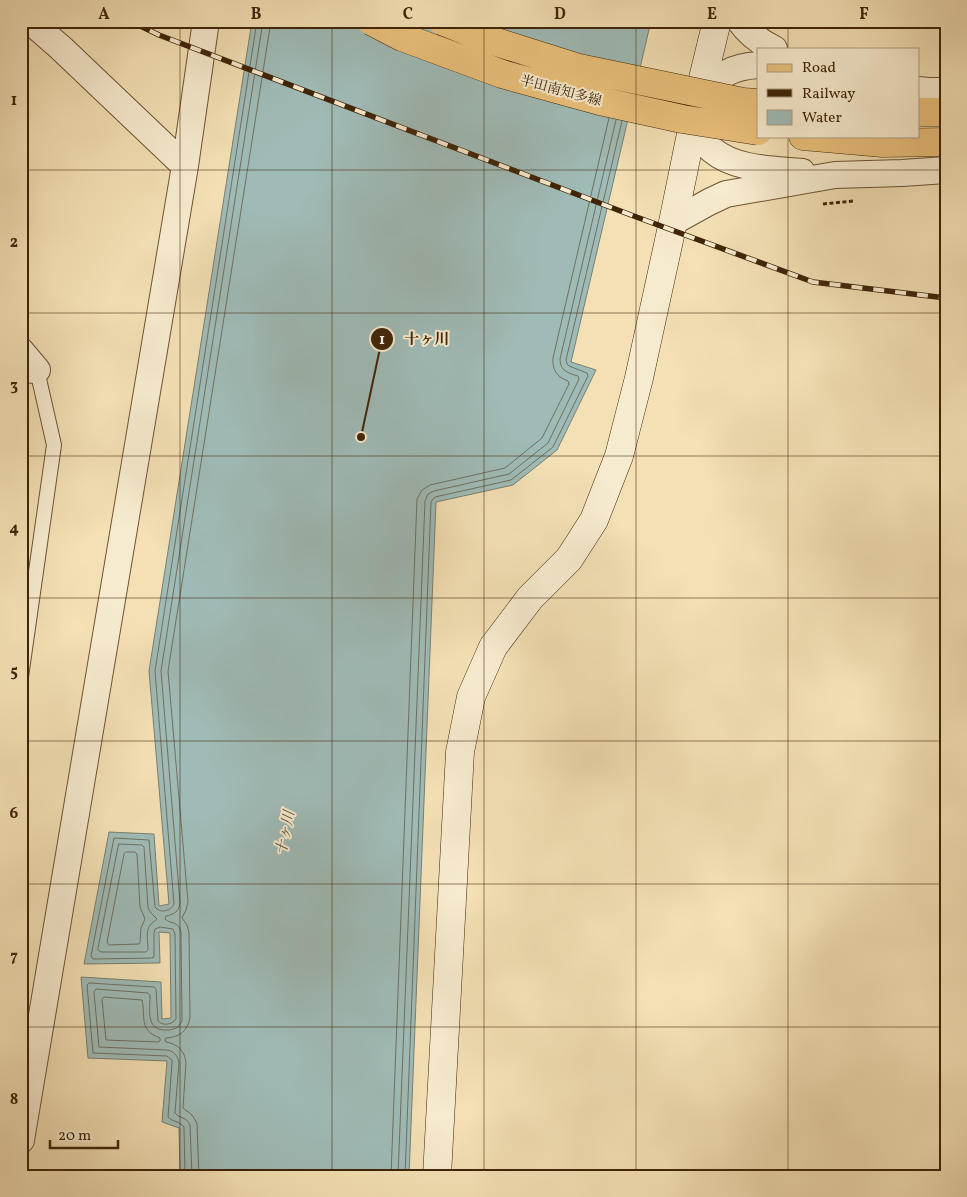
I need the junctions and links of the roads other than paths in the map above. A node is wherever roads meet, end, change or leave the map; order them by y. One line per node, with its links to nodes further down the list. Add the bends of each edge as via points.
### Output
1 (30, 21): 18 (street)
2 (206, 21): 18 (street)
3 (371, 21): 15 (main road, 半田南知多線, bridge, via 402,37 502,74 600,101)
4 (442, 21): 11 (main road, 半田南知多線, bridge, via 579,68)
5 (717, 21): 12 (street)
6 (740, 21): 7 (street, via 747,31)
7 (772, 48)
8 (757, 65): 12 (street, via 735,68 715,79)
9 (920, 90): 10 (street)
10 (946, 91)
11 (757, 103)
12 (696, 108): 20 (street, via 701,136 711,150 727,160 745,166); 21 (street)
13 (920, 112): 14 (main road)
14 (946, 112)
15 (757, 131)
16 (826, 138): 17 (main road, via 884,143)
17 (946, 142)
18 (185, 166): 24 (street)
19 (946, 170): 20 (street)
20 (835, 175): 21 (street, via 726,194)
21 (673, 222): 25 (street, via 619,456 594,520 570,558 530,598 493,647 470,697 460,752)
22 (26, 364): 23 (lane, via 54,445)
23 (21, 677)
24 (21, 1140)
25 (437, 1176)

